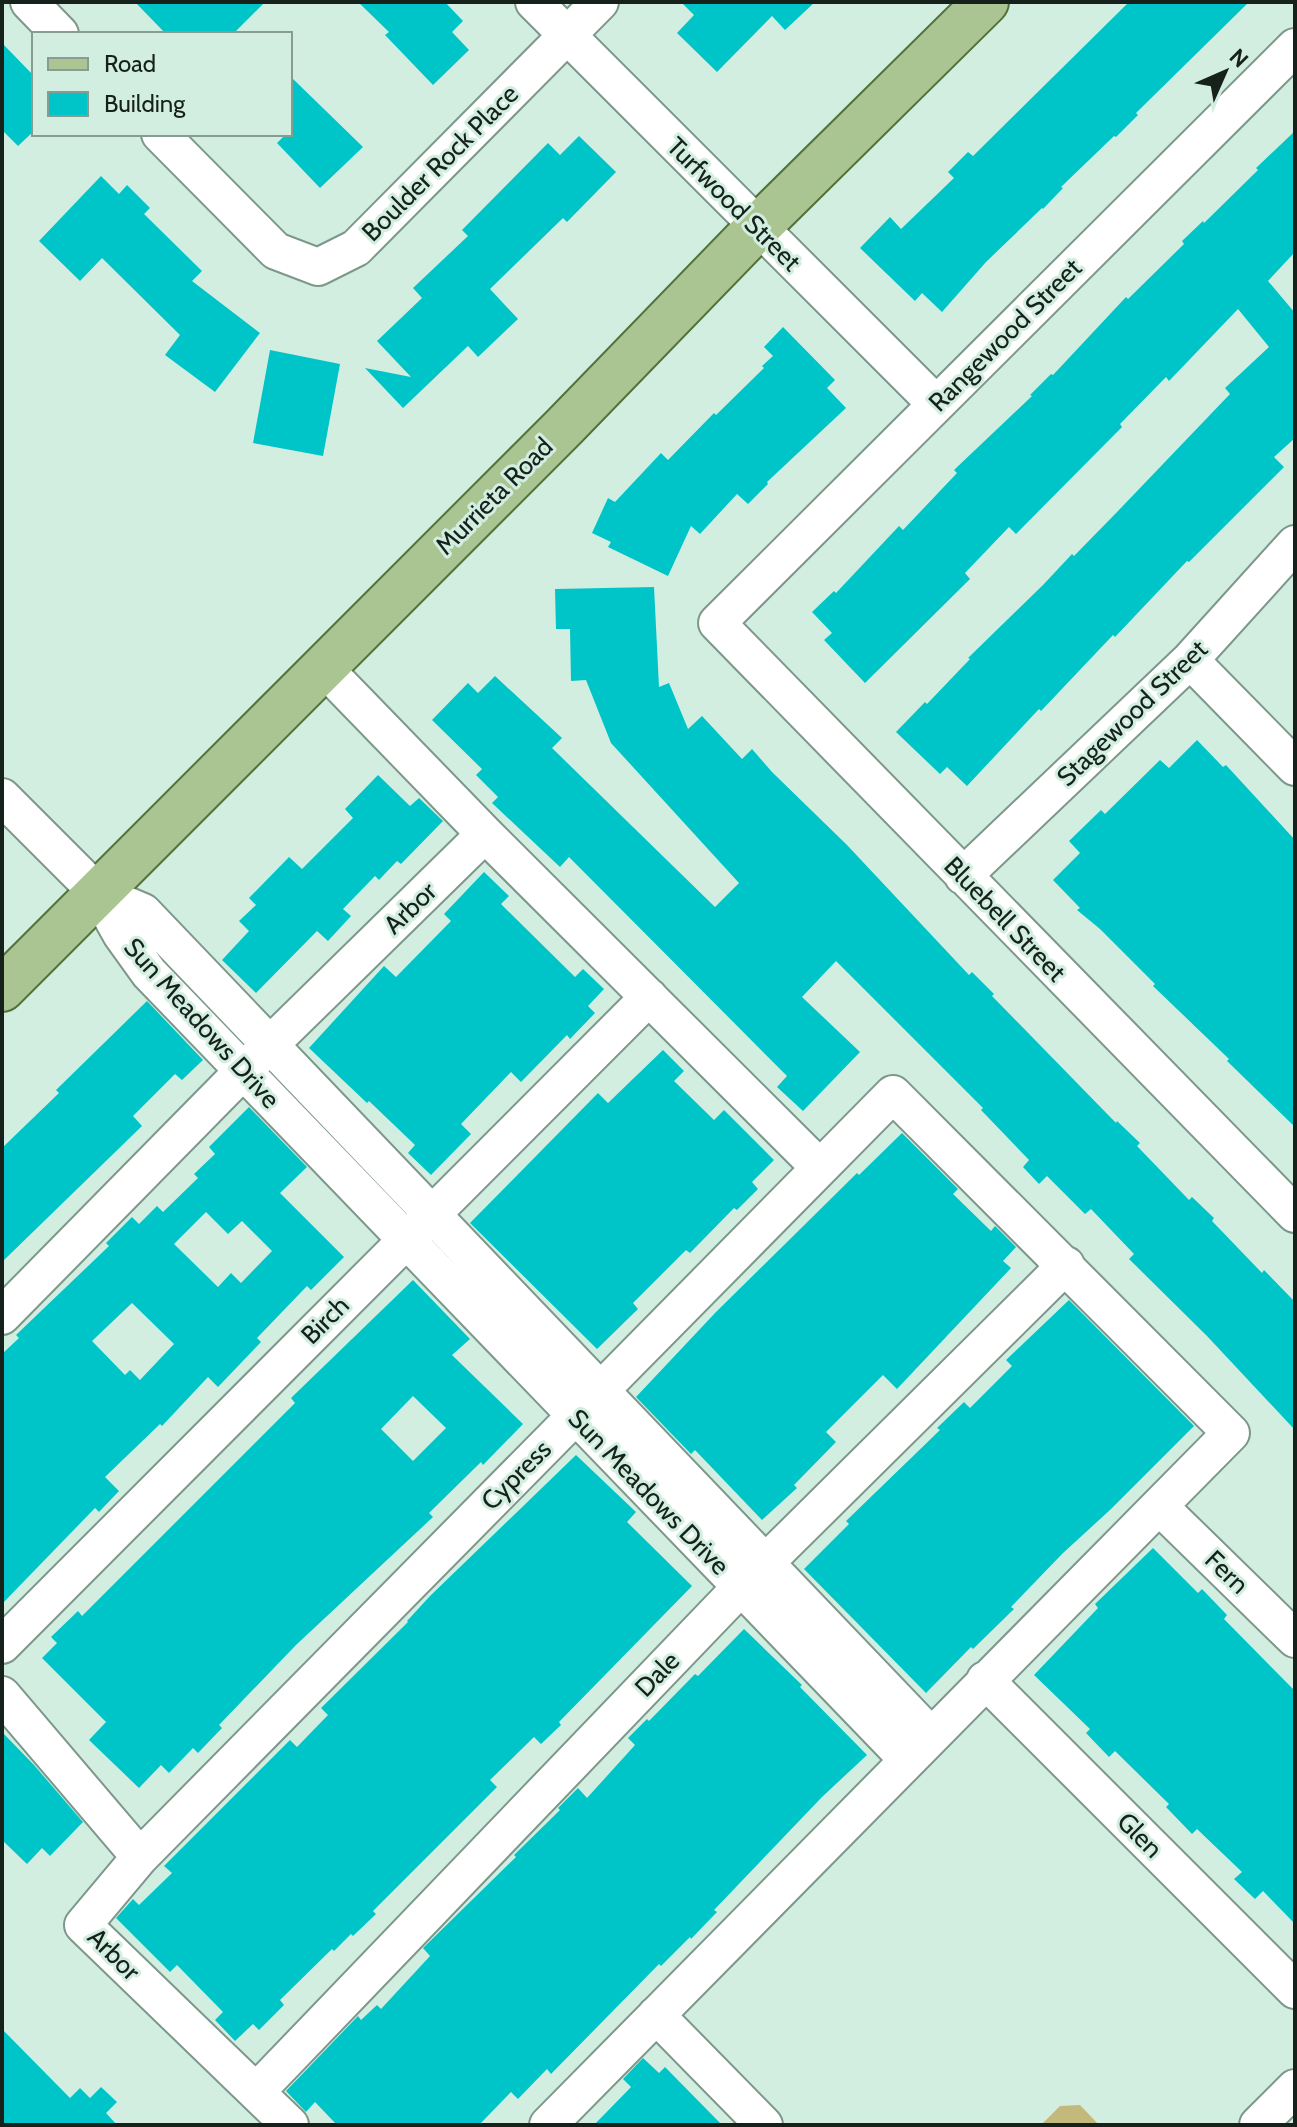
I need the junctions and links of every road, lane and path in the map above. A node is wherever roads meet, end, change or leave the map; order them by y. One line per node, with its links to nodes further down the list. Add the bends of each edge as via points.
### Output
1 (29, 2): 5 (street)
2 (534, 2): 6 (street, Turfwood Street)
3 (600, 2): 6 (street, Boulder Rock Place)
4 (986, 2): 9 (main road, Murrieta Road)
5 (58, 32)
6 (566, 36): 8 (street, Boulder Rock Place, via 356,248 318,267 276,251); 9 (street, Turfwood Street)
7 (1295, 47): 10 (street, Rangewood Street)
8 (162, 136)
9 (758, 227): 10 (street, Turfwood Street); 14 (main road, Murrieta Road)
10 (936, 404): 12 (street, Rangewood Street)
11 (1295, 544): 13 (street, Stagewood Street)
12 (717, 623): 18 (street, Bluebell Street)
13 (1190, 660): 15 (street); 18 (street, Stagewood Street)
14 (323, 667): 17 (street); 19 (main road, Murrieta Road)
15 (1295, 767)
16 (2, 797): 19 (street)
17 (485, 834): 21 (street); 22 (street, Arbor)
18 (963, 876): 26 (street, Bluebell Street)
19 (98, 893): 20 (main road, Murrieta Road); 22 (street, Sun Meadows Drive, via 143,912); 23 (street, Sun Meadows Drive, via 149,973)
20 (2, 989)
21 (649, 997): 24 (street); 25 (street, Birch)
22 (270, 1045): 23 (street, Arbor); 25 (street, Sun Meadows Drive)
23 (243, 1071): 27 (street, Sun Meadows Drive); 29 (street, Arbor)
24 (819, 1167): 28 (street, Cypress, via 893,1094); 30 (street, Cypress)
25 (431, 1214): 27 (street, Birch); 30 (street, Sun Meadows Drive)
26 (1295, 1214)
27 (405, 1240): 31 (street, Sun Meadows Drive); 35 (street, Birch)
28 (1066, 1265): 32 (street, via 1231,1433); 33 (street, Dale)
29 (2, 1316)
30 (600, 1390): 31 (street, Cypress); 33 (street, Sun Meadows Drive)
31 (575, 1416): 33 (street, Sun Meadows Drive); 39 (street, Cypress)
32 (1159, 1506): 34 (street, Fern); 36 (street)
33 (753, 1575): 38 (street, Sun Meadows Drive); 43 (street, Dale)
34 (1295, 1639)
35 (2, 1645)
36 (985, 1680): 38 (street); 40 (street, Glen)
37 (2, 1695): 39 (street)
38 (919, 1748): 41 (street)
39 (140, 1857): 43 (street, Arbor, via 83,1925)
40 (1295, 1990)
41 (656, 2015): 45 (street); 46 (street)
42 (1295, 2088): 47 (street)
43 (256, 2092): 44 (street, Arbor)
44 (290, 2125)
45 (548, 2125)
46 (764, 2125)
47 (1258, 2125)

